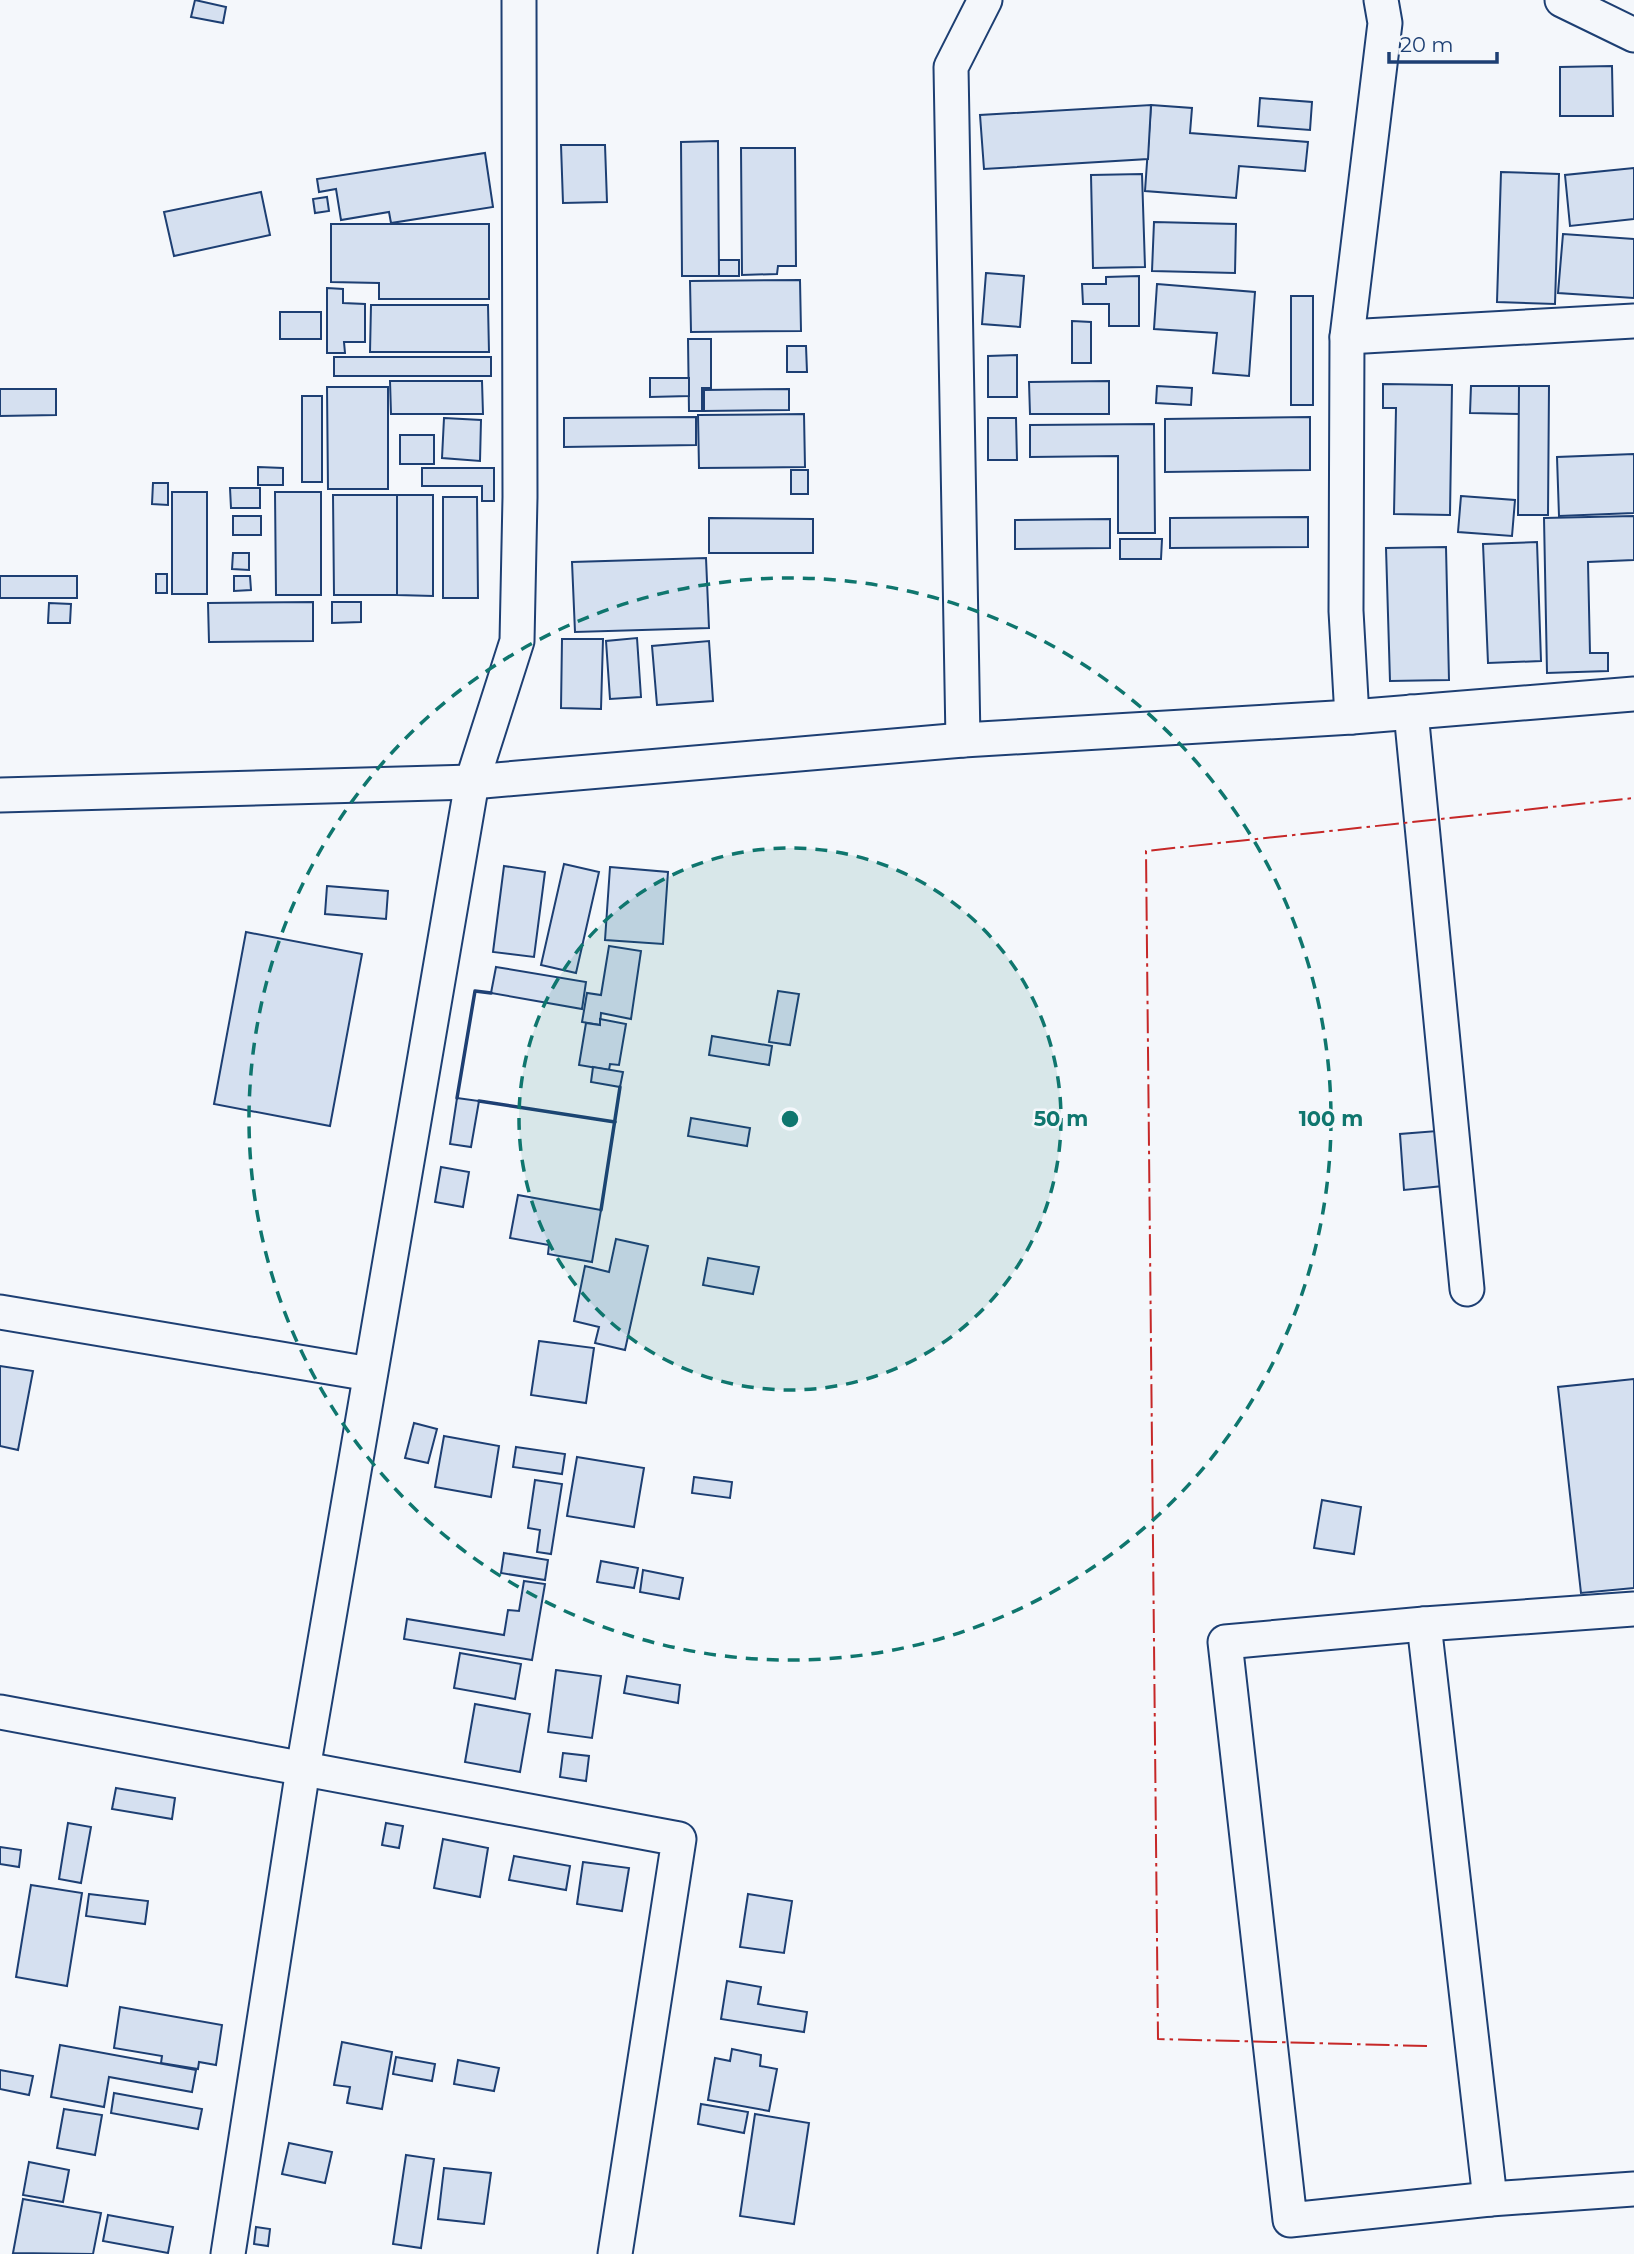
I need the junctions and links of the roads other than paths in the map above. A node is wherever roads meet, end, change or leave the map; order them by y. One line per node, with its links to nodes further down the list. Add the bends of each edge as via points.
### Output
1 (519, 0): 12 (street, via 517,641)
2 (985, 0): 11 (street, via 951,67)
3 (1381, 0): 7 (street, via 1385,23)
4 (1562, 0): 5 (street)
5 (1634, 35)
6 (1634, 321): 7 (street)
7 (1346, 337): 10 (street, via 1346,611)
8 (1634, 694): 9 (street)
9 (1411, 712): 10 (street); 14 (street)
10 (1352, 717): 11 (street)
11 (963, 740): 12 (street)
12 (472, 782): 13 (street); 16 (street)
13 (0, 795)
14 (1466, 1289)
15 (0, 1312): 16 (street)
16 (370, 1374): 20 (street)
17 (1634, 1609): 18 (street)
18 (1424, 1624): 22 (street); 22 (street, via 1225,1642 1288,2207 1290,2220)
19 (0, 1712): 20 (street)
20 (303, 1769): 23 (street); 24 (street, via 679,1839)
21 (1634, 2189): 22 (street)
22 (1490, 2199)
23 (228, 2254)
24 (615, 2254)

